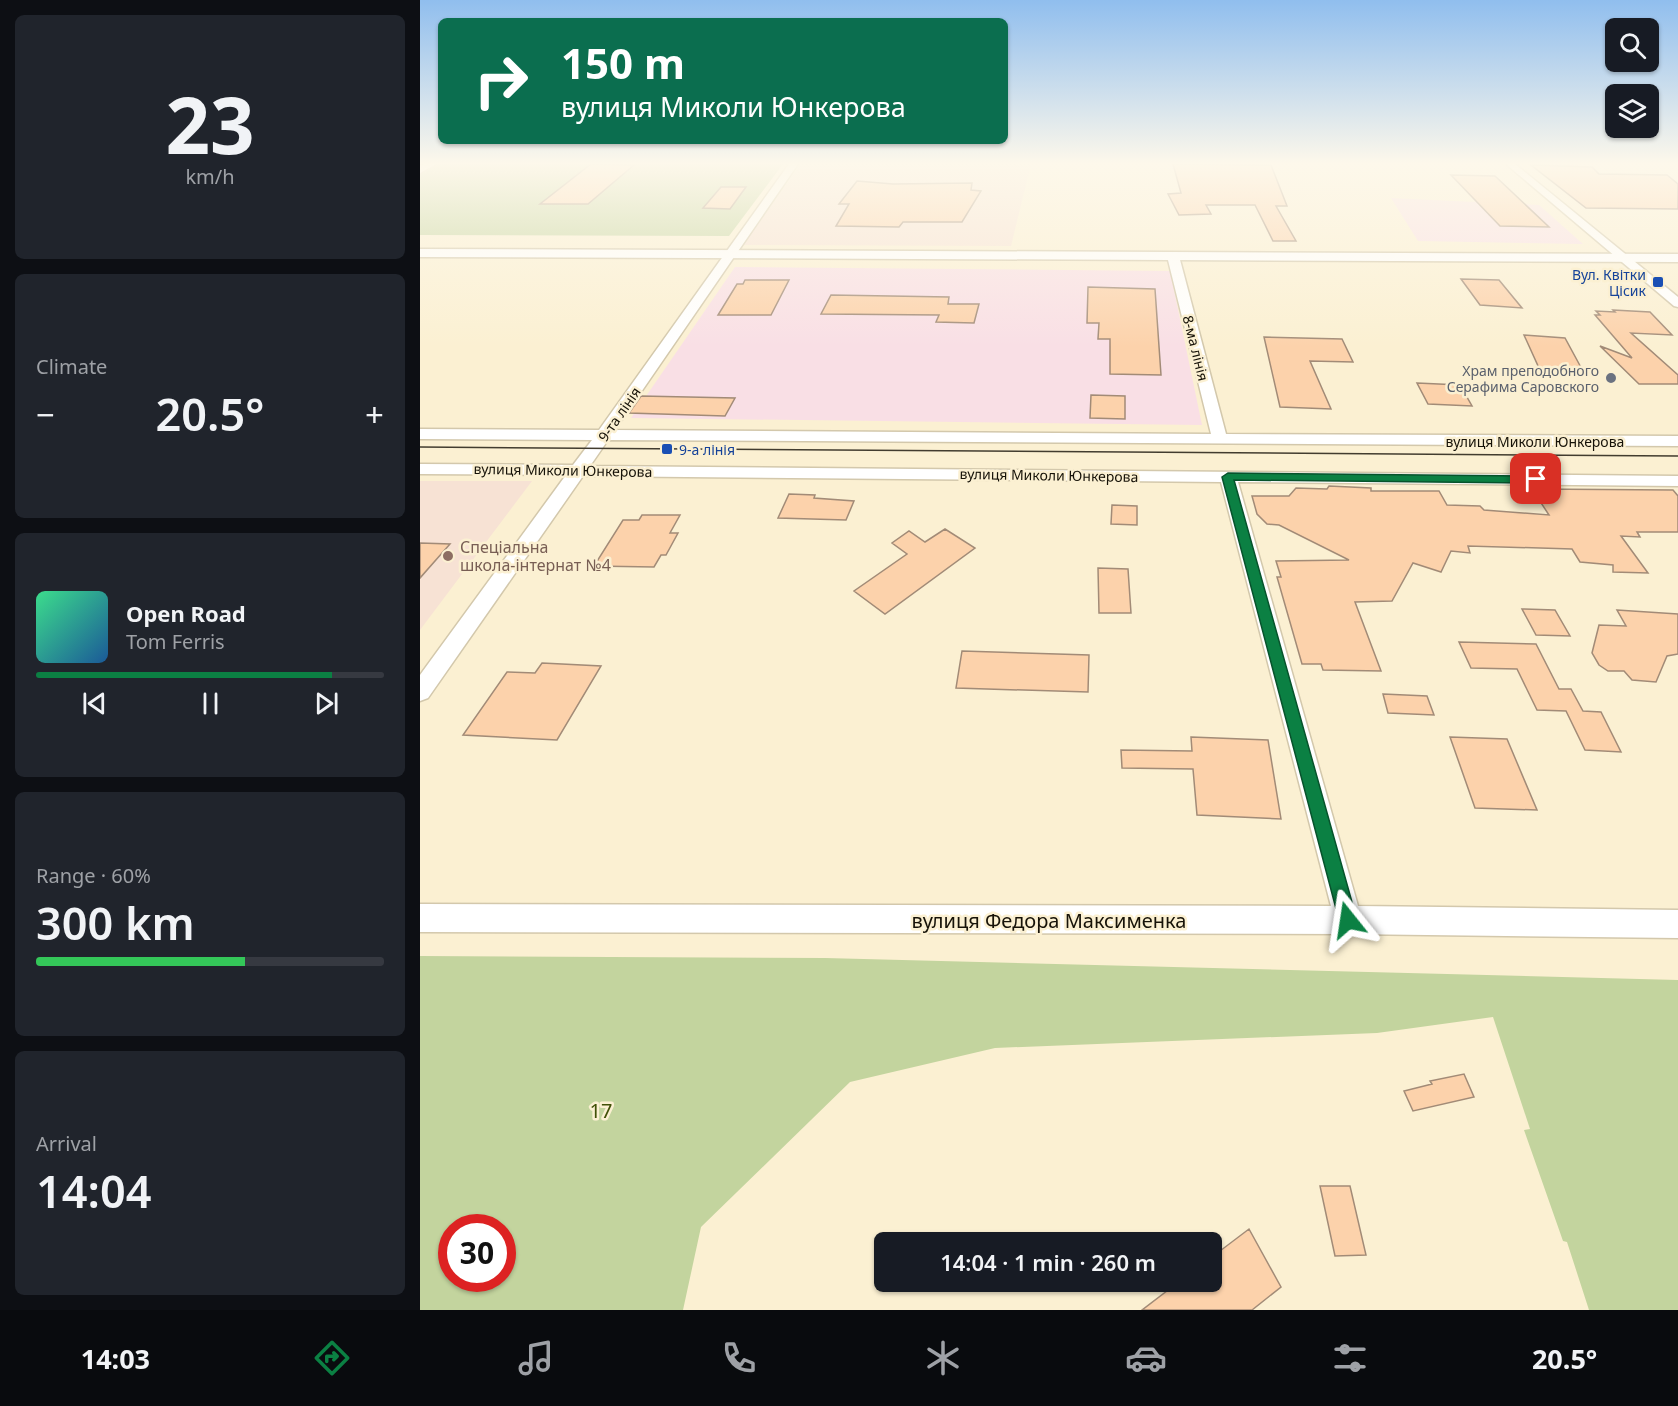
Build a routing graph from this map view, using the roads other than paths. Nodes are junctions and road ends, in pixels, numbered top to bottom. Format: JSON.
{"nodes":[{"id":1,"x":751,"y":225,"type":"edge"},
{"id":2,"x":1583,"y":225,"type":"edge"},
{"id":3,"x":420,"y":252,"type":"edge"},
{"id":4,"x":731,"y":255,"type":"junction"},
{"id":5,"x":1173,"y":256,"type":"junction"},
{"id":6,"x":1623,"y":258,"type":"junction"},
{"id":7,"x":1678,"y":258,"type":"edge"},
{"id":8,"x":1678,"y":303,"type":"edge"},
{"id":9,"x":420,"y":434,"type":"edge"},
{"id":10,"x":604,"y":435,"type":"junction"},
{"id":11,"x":1220,"y":439,"type":"junction"},
{"id":12,"x":1678,"y":441,"type":"edge"},
{"id":13,"x":420,"y":469,"type":"edge"},
{"id":14,"x":578,"y":470,"type":"junction"},
{"id":15,"x":1228,"y":477,"type":"junction"},
{"id":16,"x":1678,"y":480,"type":"edge"},
{"id":17,"x":420,"y":692,"type":"edge"},
{"id":18,"x":420,"y":918,"type":"edge"},
{"id":19,"x":1348,"y":920,"type":"junction"},
{"id":20,"x":1678,"y":924,"type":"edge"}],
"edges":[{"from":1,"to":4,"type":"street","name":"9-та лінія"},
{"from":2,"to":6,"type":"street"},
{"from":3,"to":4,"type":"street"},
{"from":4,"to":5,"type":"street"},
{"from":4,"to":10,"type":"street","name":"9-та лінія"},
{"from":5,"to":6,"type":"street"},
{"from":5,"to":11,"type":"street","name":"8-ма лінія"},
{"from":6,"to":7,"type":"street"},
{"from":6,"to":8,"type":"street"},
{"from":9,"to":10,"type":"street","name":"вулиця Миколи Юнкерова"},
{"from":10,"to":11,"type":"street","name":"вулиця Миколи Юнкерова"},
{"from":10,"to":14,"type":"street","name":"9-та лінія"},
{"from":11,"to":12,"type":"street","name":"вулиця Миколи Юнкерова"},
{"from":13,"to":14,"type":"street","name":"вулиця Миколи Юнкерова"},
{"from":14,"to":15,"type":"street","name":"вулиця Миколи Юнкерова"},
{"from":14,"to":17,"type":"street","name":"9-та лінія"},
{"from":15,"to":16,"type":"street","name":"вулиця Миколи Юнкерова"},
{"from":15,"to":19,"type":"street"},
{"from":18,"to":19,"type":"street","name":"вулиця Федора Максименка"},
{"from":19,"to":20,"type":"street","name":"вулиця Федора Максименка"}]}
